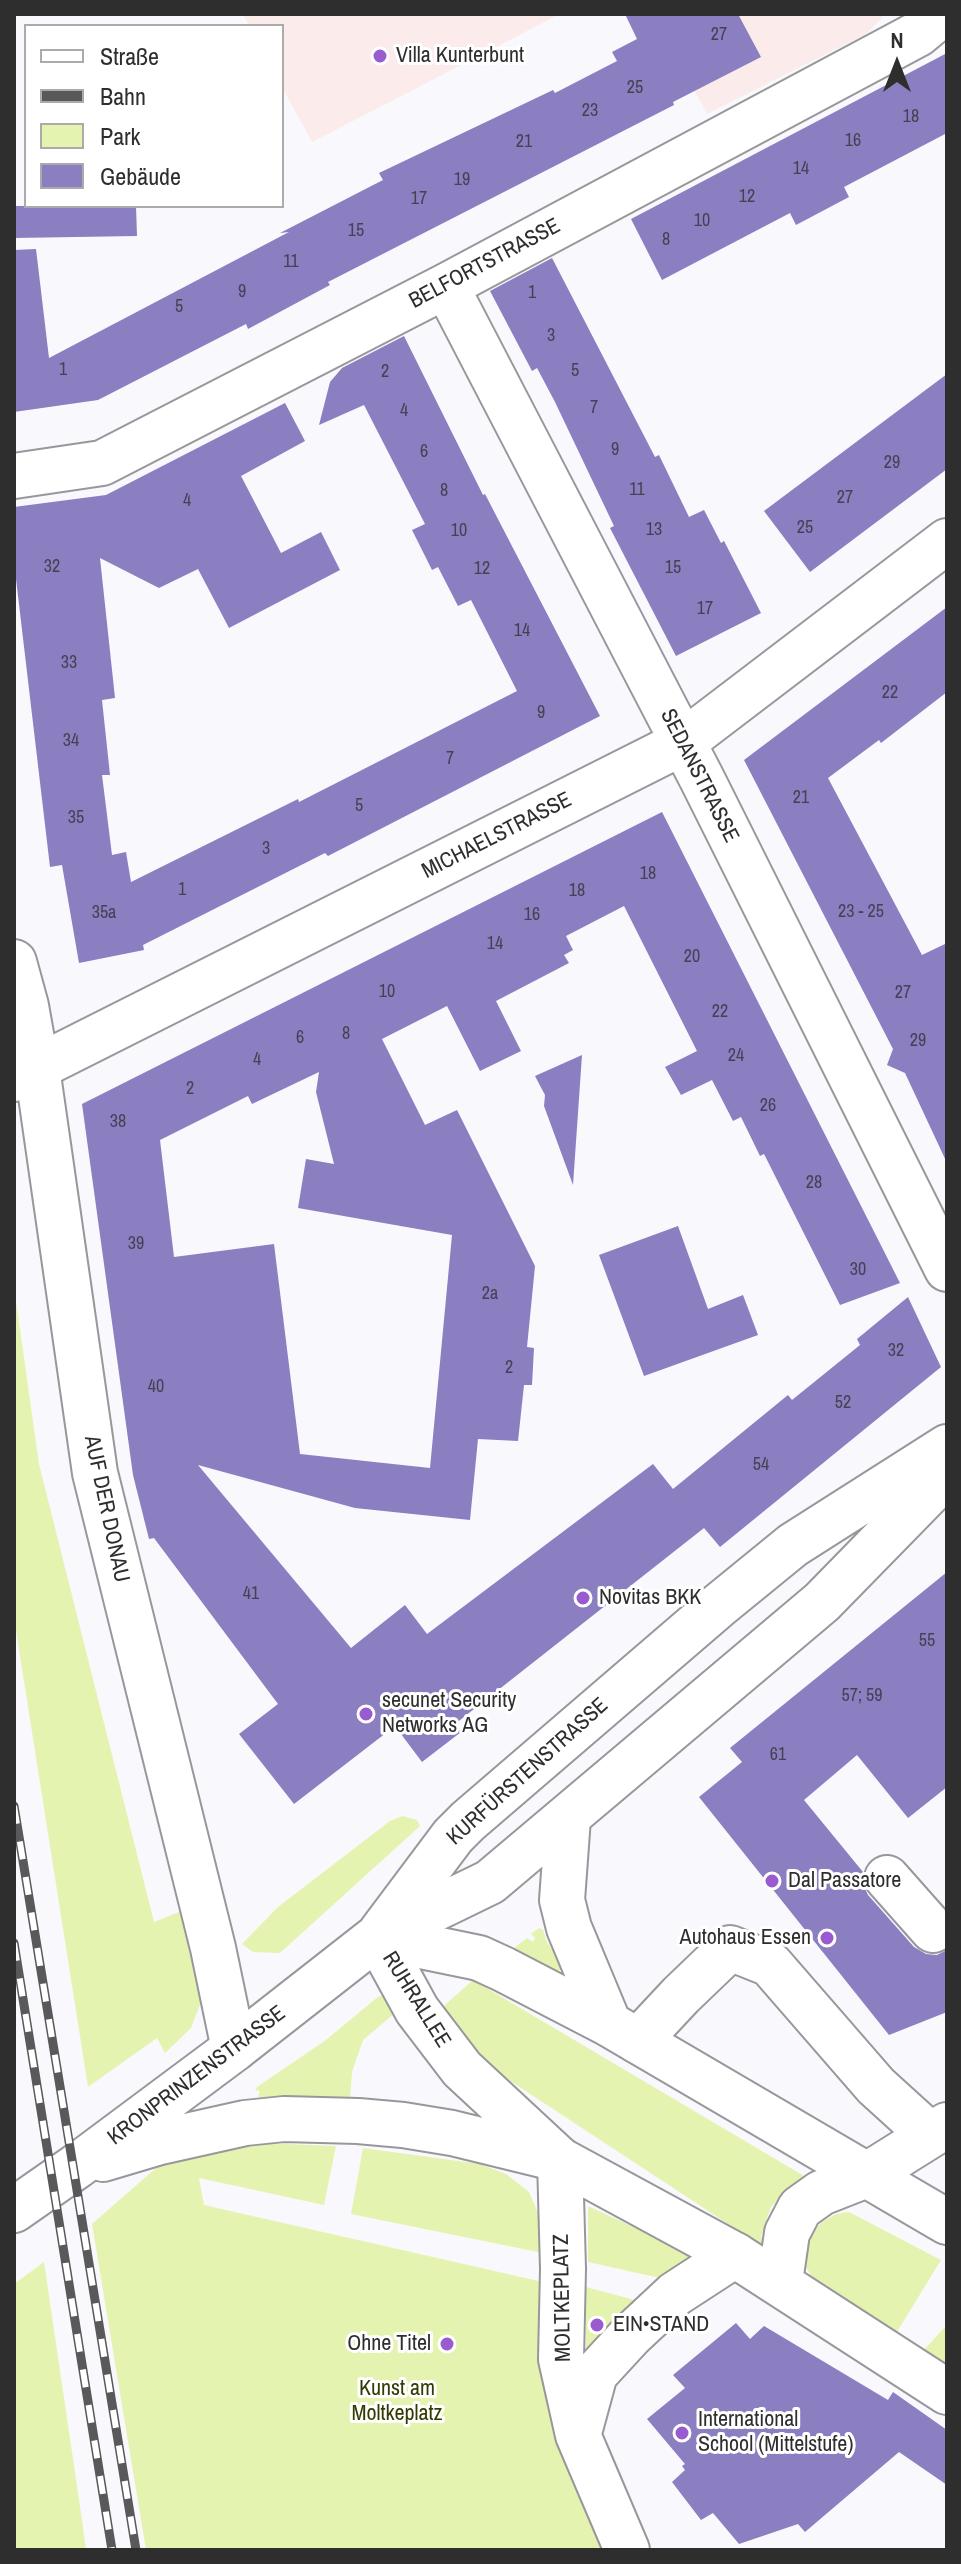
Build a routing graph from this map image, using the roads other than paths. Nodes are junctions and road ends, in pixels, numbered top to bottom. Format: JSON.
{"nodes":[{"id":1,"x":942,"y":14,"type":"edge"},
{"id":2,"x":446,"y":286,"type":"junction"},
{"id":3,"x":14,"y":476,"type":"edge"},
{"id":4,"x":947,"y":541,"type":"edge"},
{"id":5,"x":682,"y":743,"type":"junction"},
{"id":6,"x":14,"y":962,"type":"edge"},
{"id":7,"x":25,"y":1074,"type":"edge"},
{"id":8,"x":947,"y":1269,"type":"edge"},
{"id":9,"x":947,"y":1447,"type":"edge"},
{"id":10,"x":947,"y":1474,"type":"edge"},
{"id":11,"x":568,"y":1818,"type":"junction"},
{"id":12,"x":887,"y":1878,"type":"dead end"},
{"id":13,"x":933,"y":1930,"type":"dead end"},
{"id":14,"x":377,"y":1937,"type":"junction"},
{"id":15,"x":624,"y":2032,"type":"junction"},
{"id":16,"x":234,"y":2049,"type":"junction"},
{"id":17,"x":938,"y":2130,"type":"edge"},
{"id":18,"x":560,"y":2160,"type":"junction"},
{"id":19,"x":77,"y":2166,"type":"junction"},
{"id":20,"x":867,"y":2175,"type":"junction"},
{"id":21,"x":14,"y":2210,"type":"edge"},
{"id":22,"x":947,"y":2222,"type":"edge"},
{"id":23,"x":735,"y":2255,"type":"junction"},
{"id":24,"x":780,"y":2282,"type":"junction"},
{"id":25,"x":947,"y":2392,"type":"edge"},
{"id":26,"x":578,"y":2435,"type":"junction"},
{"id":27,"x":627,"y":2550,"type":"edge"}],
"edges":[{"from":1,"to":2,"type":"street","name":"BELFORTSTRASSE"},
{"from":2,"to":3,"type":"street","name":"BELFORTSTRASSE"},
{"from":2,"to":5,"type":"street","name":"SEDANSTRASSE"},
{"from":4,"to":5,"type":"street","name":"MICHAELSTRASSE"},
{"from":5,"to":7,"type":"street","name":"MICHAELSTRASSE"},
{"from":5,"to":8,"type":"street","name":"SEDANSTRASSE"},
{"from":6,"to":7,"type":"street","name":"AUF DER DONAU"},
{"from":7,"to":16,"type":"street","name":"AUF DER DONAU"},
{"from":9,"to":14,"type":"street","name":"KURFÜRSTENSTRASSE"},
{"from":10,"to":11,"type":"street"},
{"from":11,"to":14,"type":"street"},
{"from":11,"to":15,"type":"street"},
{"from":12,"to":13,"type":"street"},
{"from":14,"to":15,"type":"street","name":"RUHRALLEE"},
{"from":14,"to":16,"type":"street","name":"KRONPRINZENSTRASSE"},
{"from":14,"to":18,"type":"street","name":"RUHRALLEE"},
{"from":15,"to":17,"type":"street"},
{"from":15,"to":20,"type":"street","name":"RUHRALLEE"},
{"from":16,"to":19,"type":"street","name":"KRONPRINZENSTRASSE"},
{"from":17,"to":20,"type":"street"},
{"from":18,"to":19,"type":"street"},
{"from":18,"to":23,"type":"street","name":"RUHRALLEE"},
{"from":18,"to":26,"type":"street","name":"MOLTKEPLATZ"},
{"from":19,"to":21,"type":"street","name":"KRONPRINZENSTRASSE"},
{"from":20,"to":22,"type":"street","name":"RUHRALLEE"},
{"from":20,"to":24,"type":"street"},
{"from":23,"to":24,"type":"street","name":"RUHRALLEE"},
{"from":23,"to":26,"type":"street","name":"MOLTKEPLATZ"},
{"from":24,"to":25,"type":"street","name":"RUHRALLEE"},
{"from":26,"to":27,"type":"street","name":"MOLTKEPLATZ"}]}
